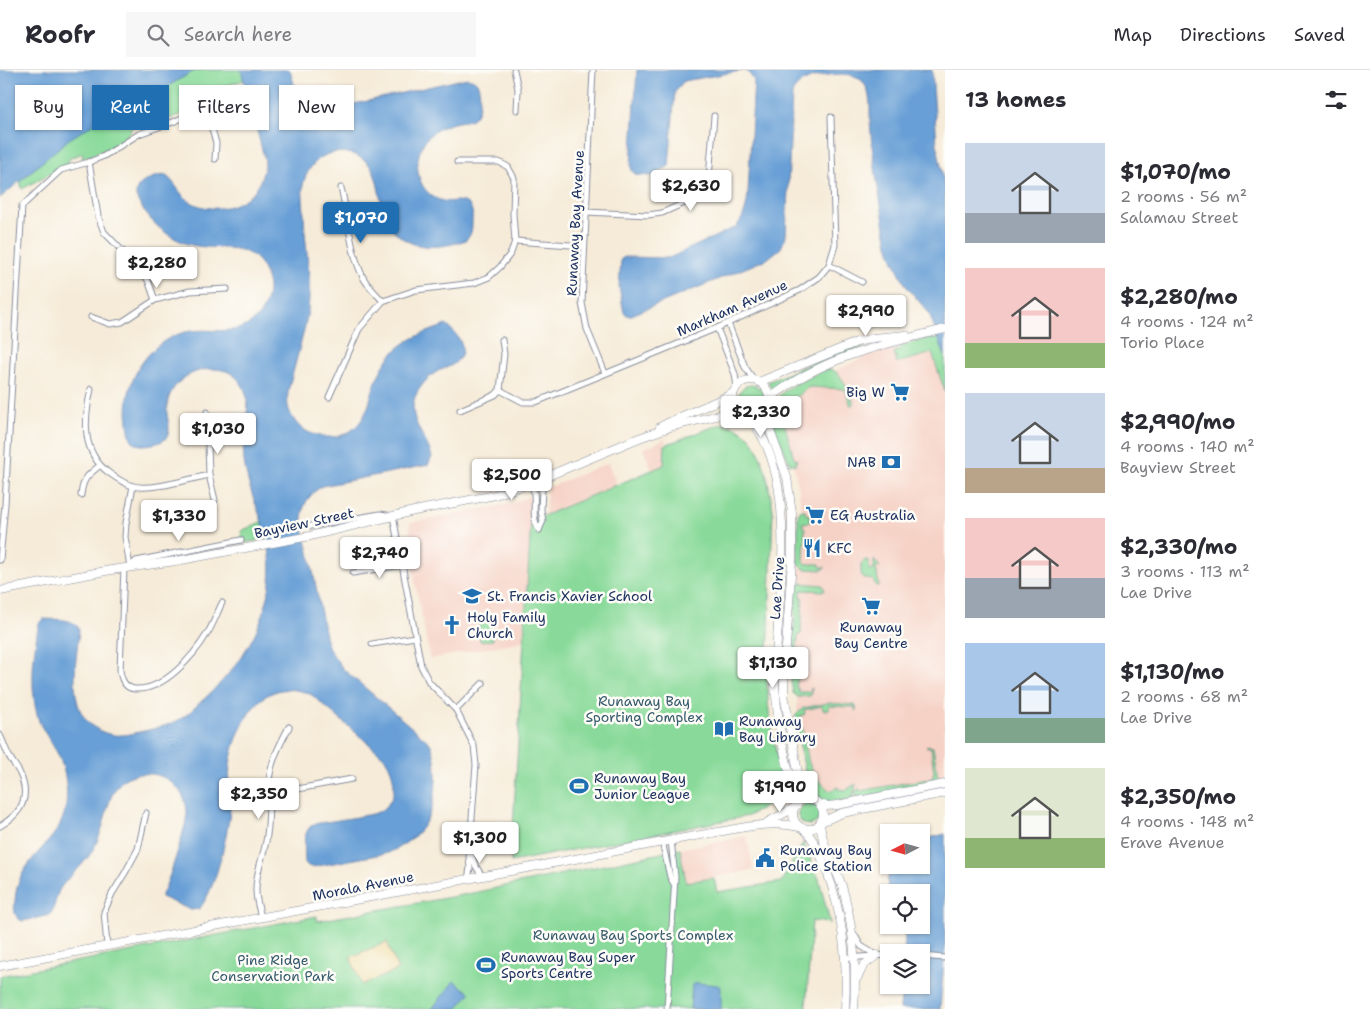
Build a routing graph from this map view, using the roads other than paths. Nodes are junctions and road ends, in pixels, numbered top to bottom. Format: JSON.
{"nodes":[{"id":1,"x":514,"y":70,"type":"edge"},
{"id":2,"x":593,"y":70,"type":"edge"},
{"id":3,"x":517,"y":110,"type":"dead end"},
{"id":4,"x":714,"y":116,"type":"dead end"},
{"id":5,"x":831,"y":117,"type":"dead end"},
{"id":6,"x":215,"y":159,"type":"dead end"},
{"id":7,"x":89,"y":162,"type":"junction"},
{"id":8,"x":457,"y":162,"type":"dead end"},
{"id":9,"x":341,"y":188,"type":"dead end"},
{"id":10,"x":586,"y":212,"type":"junction"},
{"id":11,"x":515,"y":241,"type":"junction"},
{"id":12,"x":584,"y":246,"type":"junction"},
{"id":13,"x":828,"y":265,"type":"junction"},
{"id":14,"x":862,"y":282,"type":"dead end"},
{"id":15,"x":227,"y":288,"type":"dead end"},
{"id":16,"x":155,"y":300,"type":"junction"},
{"id":17,"x":382,"y":301,"type":"junction"},
{"id":18,"x":91,"y":317,"type":"dead end"},
{"id":19,"x":728,"y":323,"type":"junction"},
{"id":20,"x":717,"y":328,"type":"junction"},
{"id":21,"x":945,"y":330,"type":"edge"},
{"id":22,"x":930,"y":333,"type":"junction"},
{"id":23,"x":502,"y":340,"type":"dead end"},
{"id":24,"x":605,"y":373,"type":"junction"},
{"id":25,"x":756,"y":381,"type":"junction"},
{"id":26,"x":90,"y":389,"type":"dead end"},
{"id":27,"x":500,"y":390,"type":"junction"},
{"id":28,"x":735,"y":390,"type":"junction"},
{"id":29,"x":330,"y":397,"type":"dead end"},
{"id":30,"x":768,"y":402,"type":"junction"},
{"id":31,"x":460,"y":410,"type":"dead end"},
{"id":32,"x":207,"y":412,"type":"dead end"},
{"id":33,"x":744,"y":415,"type":"junction"},
{"id":34,"x":639,"y":438,"type":"junction"},
{"id":35,"x":100,"y":466,"type":"junction"},
{"id":36,"x":774,"y":471,"type":"junction"},
{"id":37,"x":209,"y":475,"type":"junction"},
{"id":38,"x":787,"y":477,"type":"junction"},
{"id":39,"x":540,"y":479,"type":"junction"},
{"id":40,"x":531,"y":483,"type":"junction"},
{"id":41,"x":133,"y":486,"type":"junction"},
{"id":42,"x":81,"y":496,"type":"dead end"},
{"id":43,"x":215,"y":500,"type":"dead end"},
{"id":44,"x":2,"y":504,"type":"edge"},
{"id":45,"x":393,"y":516,"type":"junction"},
{"id":46,"x":310,"y":526,"type":"dead end"},
{"id":47,"x":241,"y":540,"type":"dead end"},
{"id":48,"x":0,"y":560,"type":"edge"},
{"id":49,"x":402,"y":565,"type":"junction"},
{"id":50,"x":127,"y":568,"type":"junction"},
{"id":51,"x":354,"y":573,"type":"dead end"},
{"id":52,"x":0,"y":591,"type":"edge"},
{"id":53,"x":222,"y":603,"type":"dead end"},
{"id":54,"x":415,"y":637,"type":"junction"},
{"id":55,"x":372,"y":644,"type":"dead end"},
{"id":56,"x":483,"y":683,"type":"dead end"},
{"id":57,"x":456,"y":710,"type":"junction"},
{"id":58,"x":289,"y":727,"type":"dead end"},
{"id":59,"x":0,"y":735,"type":"edge"},
{"id":60,"x":352,"y":779,"type":"dead end"},
{"id":61,"x":945,"y":784,"type":"edge"},
{"id":62,"x":945,"y":793,"type":"edge"},
{"id":63,"x":270,"y":794,"type":"junction"},
{"id":64,"x":815,"y":802,"type":"junction"},
{"id":65,"x":796,"y":806,"type":"junction"},
{"id":66,"x":146,"y":813,"type":"dead end"},
{"id":67,"x":821,"y":823,"type":"junction"},
{"id":68,"x":759,"y":825,"type":"junction"},
{"id":69,"x":0,"y":826,"type":"edge"},
{"id":70,"x":802,"y":828,"type":"junction"},
{"id":71,"x":670,"y":840,"type":"junction"},
{"id":72,"x":662,"y":841,"type":"junction"},
{"id":73,"x":470,"y":846,"type":"junction"},
{"id":74,"x":482,"y":876,"type":"junction"},
{"id":75,"x":468,"y":879,"type":"junction"},
{"id":76,"x":674,"y":885,"type":"junction"},
{"id":77,"x":261,"y":917,"type":"junction"},
{"id":78,"x":851,"y":926,"type":"junction"},
{"id":79,"x":107,"y":945,"type":"junction"},
{"id":80,"x":876,"y":955,"type":"junction"},
{"id":81,"x":880,"y":955,"type":"edge"},
{"id":82,"x":855,"y":957,"type":"junction"},
{"id":83,"x":930,"y":957,"type":"edge"},
{"id":84,"x":846,"y":958,"type":"junction"},
{"id":85,"x":945,"y":958,"type":"edge"},
{"id":86,"x":0,"y":966,"type":"edge"},
{"id":87,"x":856,"y":981,"type":"junction"},
{"id":88,"x":667,"y":1009,"type":"edge"},
{"id":89,"x":845,"y":1009,"type":"edge"},
{"id":90,"x":854,"y":1009,"type":"edge"}],
"edges":[{"from":1,"to":3,"type":"street"},
{"from":2,"to":10,"type":"street","name":"Runaway Bay Avenue"},
{"from":4,"to":10,"type":"street"},
{"from":5,"to":13,"type":"street","name":"Markham Avenue"},
{"from":6,"to":7,"type":"street"},
{"from":7,"to":16,"type":"street"},
{"from":7,"to":44,"type":"street"},
{"from":8,"to":11,"type":"street"},
{"from":9,"to":17,"type":"street"},
{"from":10,"to":12,"type":"street","name":"Runaway Bay Avenue"},
{"from":11,"to":12,"type":"street"},
{"from":11,"to":17,"type":"street"},
{"from":12,"to":24,"type":"street","name":"Runaway Bay Avenue"},
{"from":13,"to":14,"type":"street"},
{"from":13,"to":19,"type":"street","name":"Markham Avenue"},
{"from":15,"to":16,"type":"street"},
{"from":16,"to":18,"type":"street"},
{"from":17,"to":29,"type":"street"},
{"from":19,"to":20,"type":"street","name":"Markham Avenue"},
{"from":19,"to":25,"type":"street"},
{"from":20,"to":24,"type":"street","name":"Markham Avenue"},
{"from":20,"to":28,"type":"street"},
{"from":21,"to":22,"type":"main road"},
{"from":22,"to":25,"type":"main road"},
{"from":22,"to":30,"type":"main road"},
{"from":23,"to":27,"type":"street"},
{"from":24,"to":27,"type":"street","name":"Markham Avenue"},
{"from":25,"to":28,"type":"main road"},
{"from":25,"to":30,"type":"main road"},
{"from":26,"to":35,"type":"street"},
{"from":27,"to":31,"type":"street"},
{"from":28,"to":33,"type":"main road"},
{"from":28,"to":34,"type":"main road","name":"Bayview Street"},
{"from":30,"to":33,"type":"main road"},
{"from":30,"to":38,"type":"main road","name":"Lae Drive"},
{"from":32,"to":37,"type":"street"},
{"from":33,"to":34,"type":"main road","name":"Bayview Street"},
{"from":33,"to":36,"type":"main road","name":"Lae Drive"},
{"from":34,"to":39,"type":"main road","name":"Bayview Street"},
{"from":35,"to":41,"type":"street"},
{"from":35,"to":42,"type":"street"},
{"from":36,"to":38,"type":"main road"},
{"from":36,"to":65,"type":"main road","name":"Lae Drive"},
{"from":37,"to":41,"type":"street"},
{"from":37,"to":43,"type":"street"},
{"from":38,"to":64,"type":"main road","name":"Lae Drive"},
{"from":39,"to":40,"type":"main road","name":"Bayview Street"},
{"from":39,"to":40,"type":"street"},
{"from":40,"to":45,"type":"main road","name":"Bayview Street"},
{"from":41,"to":50,"type":"street"},
{"from":44,"to":48,"type":"street"},
{"from":45,"to":46,"type":"street","name":"Bayview Street"},
{"from":45,"to":49,"type":"street"},
{"from":45,"to":50,"type":"main road","name":"Bayview Street"},
{"from":47,"to":50,"type":"street","name":"Bayview Street"},
{"from":49,"to":51,"type":"street"},
{"from":49,"to":54,"type":"street"},
{"from":50,"to":52,"type":"main road","name":"Bayview Street"},
{"from":50,"to":53,"type":"street"},
{"from":54,"to":55,"type":"street"},
{"from":54,"to":57,"type":"street"},
{"from":56,"to":57,"type":"street"},
{"from":57,"to":73,"type":"street"},
{"from":58,"to":63,"type":"street"},
{"from":59,"to":69,"type":"street"},
{"from":60,"to":63,"type":"street"},
{"from":61,"to":64,"type":"main road"},
{"from":62,"to":67,"type":"main road"},
{"from":63,"to":77,"type":"street"},
{"from":64,"to":65,"type":"main road"},
{"from":64,"to":67,"type":"main road"},
{"from":65,"to":68,"type":"main road","name":"Morala Avenue"},
{"from":65,"to":70,"type":"main road"},
{"from":66,"to":79,"type":"street"},
{"from":67,"to":70,"type":"main road"},
{"from":67,"to":78,"type":"main road"},
{"from":68,"to":70,"type":"main road","name":"Morala Avenue"},
{"from":68,"to":71,"type":"main road","name":"Morala Avenue"},
{"from":70,"to":84,"type":"main road"},
{"from":71,"to":72,"type":"main road","name":"Morala Avenue"},
{"from":71,"to":76,"type":"street"},
{"from":72,"to":74,"type":"main road","name":"Morala Avenue"},
{"from":72,"to":76,"type":"street"},
{"from":73,"to":74,"type":"street"},
{"from":73,"to":75,"type":"street"},
{"from":74,"to":75,"type":"main road","name":"Morala Avenue"},
{"from":75,"to":77,"type":"main road","name":"Morala Avenue"},
{"from":76,"to":88,"type":"street"},
{"from":77,"to":79,"type":"main road","name":"Morala Avenue"},
{"from":78,"to":80,"type":"street"},
{"from":78,"to":82,"type":"main road"},
{"from":79,"to":86,"type":"main road","name":"Morala Avenue"},
{"from":80,"to":81,"type":"street"},
{"from":80,"to":82,"type":"street"},
{"from":80,"to":87,"type":"main road"},
{"from":82,"to":84,"type":"street"},
{"from":82,"to":87,"type":"main road"},
{"from":83,"to":85,"type":"street"},
{"from":84,"to":89,"type":"main road"},
{"from":87,"to":90,"type":"main road"}]}
